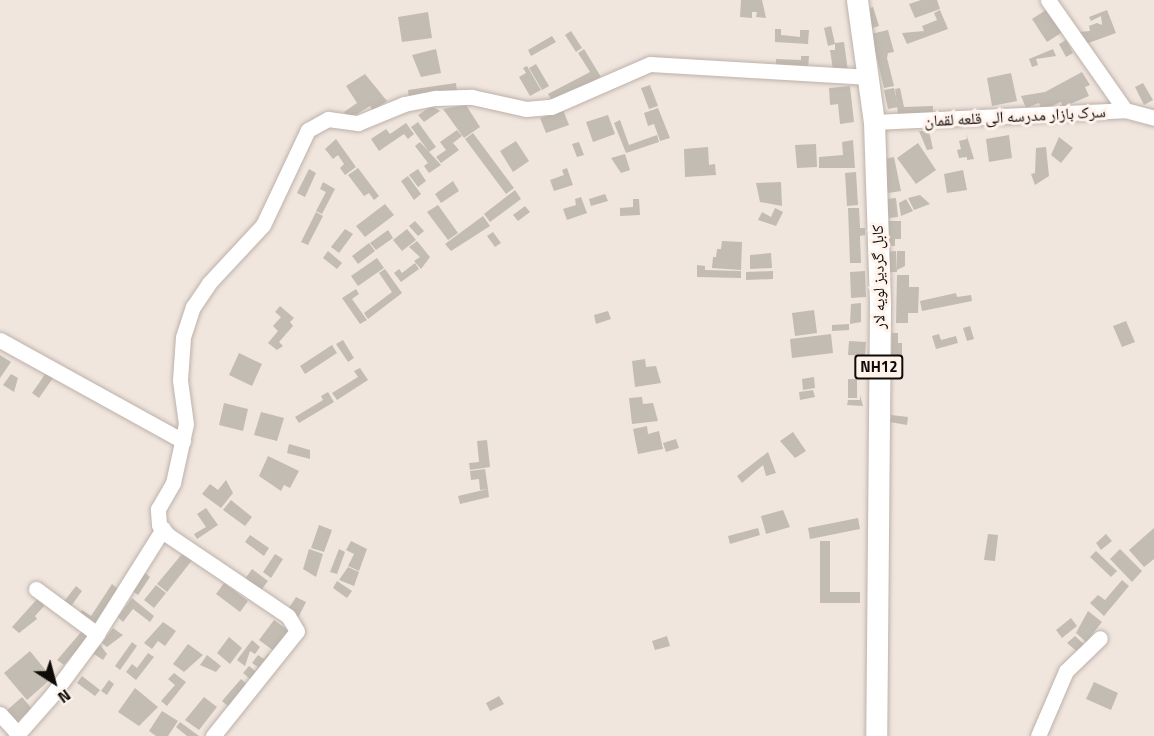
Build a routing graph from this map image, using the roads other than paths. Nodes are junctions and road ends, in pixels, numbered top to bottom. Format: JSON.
{"nodes":[{"id":1,"x":857,"y":0,"type":"edge"},
{"id":2,"x":1048,"y":0,"type":"edge"},
{"id":3,"x":866,"y":77,"type":"junction"},
{"id":4,"x":1125,"y":110,"type":"junction"},
{"id":5,"x":1154,"y":118,"type":"edge"},
{"id":6,"x":874,"y":122,"type":"junction"},
{"id":7,"x":0,"y":340,"type":"edge"},
{"id":8,"x":183,"y":441,"type":"junction"},
{"id":9,"x":163,"y":529,"type":"junction"},
{"id":10,"x":36,"y":589,"type":"dead end"},
{"id":11,"x":97,"y":634,"type":"junction"},
{"id":12,"x":1100,"y":638,"type":"dead end"},
{"id":13,"x":0,"y":714,"type":"edge"},
{"id":14,"x":17,"y":735,"type":"edge"},
{"id":15,"x":213,"y":736,"type":"edge"},
{"id":16,"x":876,"y":736,"type":"edge"},
{"id":17,"x":1038,"y":736,"type":"edge"}],
"edges":[{"from":1,"to":3,"type":"highway","name":"کابل گردیز لویه لار","number":"NH12"},
{"from":2,"to":4,"type":"street"},
{"from":3,"to":6,"type":"highway","name":"کابل گردیز لویه لار","number":"NH12"},
{"from":3,"to":8,"type":"street"},
{"from":4,"to":5,"type":"street","name":"سرک بازار مدرسه الی قلعه لقمان"},
{"from":4,"to":6,"type":"street","name":"سرک بازار مدرسه الی قلعه لقمان"},
{"from":6,"to":16,"type":"highway","name":"کابل گردیز لویه لار","number":"NH12"},
{"from":7,"to":8,"type":"street"},
{"from":8,"to":9,"type":"street"},
{"from":9,"to":11,"type":"street"},
{"from":9,"to":15,"type":"street"},
{"from":10,"to":11,"type":"street"},
{"from":11,"to":14,"type":"street"},
{"from":12,"to":17,"type":"street"},
{"from":13,"to":14,"type":"street"}]}
